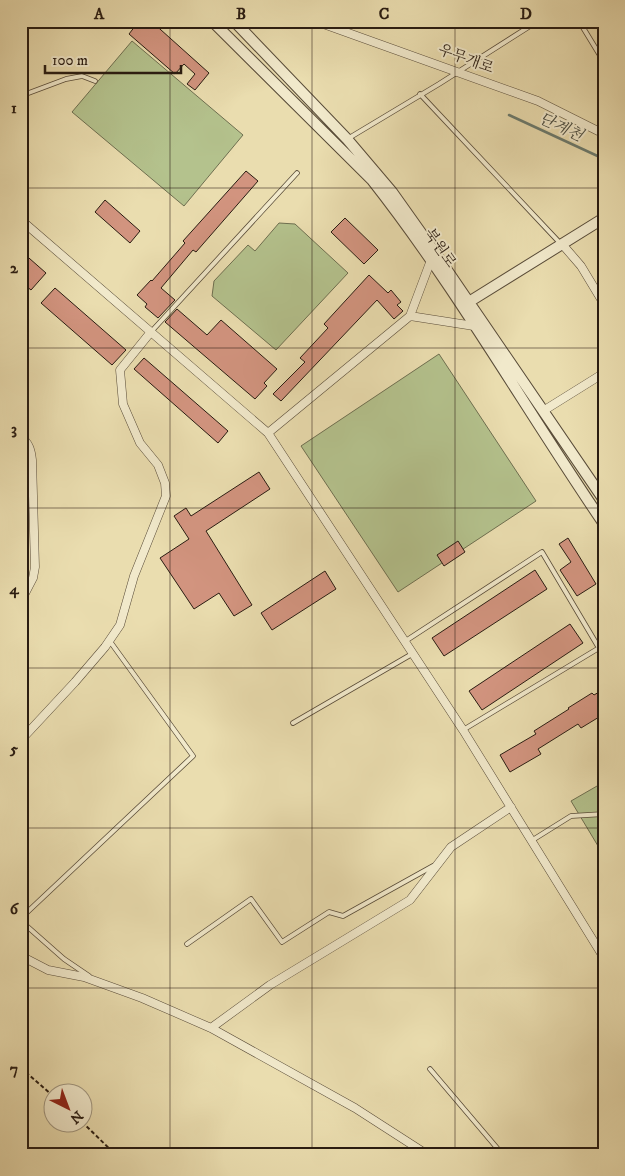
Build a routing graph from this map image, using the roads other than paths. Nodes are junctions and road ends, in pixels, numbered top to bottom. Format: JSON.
{"nodes":[{"id":1,"x":212,"y":21,"type":"edge"},
{"id":2,"x":234,"y":21,"type":"edge"},
{"id":3,"x":315,"y":21,"type":"edge"},
{"id":4,"x":538,"y":21,"type":"edge"},
{"id":5,"x":579,"y":21,"type":"edge"},
{"id":6,"x":604,"y":62,"type":"edge"},
{"id":7,"x":458,"y":72,"type":"junction"},
{"id":8,"x":95,"y":81,"type":"dead end"},
{"id":9,"x":420,"y":94,"type":"junction"},
{"id":10,"x":21,"y":100,"type":"edge"},
{"id":11,"x":604,"y":134,"type":"edge"},
{"id":12,"x":347,"y":139,"type":"junction"},
{"id":13,"x":297,"y":173,"type":"dead end"},
{"id":14,"x":604,"y":218,"type":"edge"},
{"id":15,"x":21,"y":220,"type":"edge"},
{"id":16,"x":562,"y":244,"type":"junction"},
{"id":17,"x":431,"y":260,"type":"junction"},
{"id":18,"x":465,"y":304,"type":"junction"},
{"id":19,"x":604,"y":304,"type":"edge"},
{"id":20,"x":410,"y":316,"type":"junction"},
{"id":21,"x":474,"y":326,"type":"junction"},
{"id":22,"x":150,"y":333,"type":"junction"},
{"id":23,"x":604,"y":374,"type":"edge"},
{"id":24,"x":543,"y":411,"type":"junction"},
{"id":25,"x":268,"y":433,"type":"junction"},
{"id":26,"x":21,"y":437,"type":"edge"},
{"id":27,"x":604,"y":500,"type":"edge"},
{"id":28,"x":604,"y":524,"type":"edge"},
{"id":29,"x":21,"y":601,"type":"edge"},
{"id":30,"x":110,"y":640,"type":"junction"},
{"id":31,"x":404,"y":642,"type":"junction"},
{"id":32,"x":412,"y":654,"type":"junction"},
{"id":33,"x":293,"y":723,"type":"dead end"},
{"id":34,"x":463,"y":730,"type":"junction"},
{"id":35,"x":21,"y":740,"type":"edge"},
{"id":36,"x":511,"y":807,"type":"junction"},
{"id":37,"x":604,"y":814,"type":"edge"},
{"id":38,"x":531,"y":840,"type":"junction"},
{"id":39,"x":439,"y":863,"type":"junction"},
{"id":40,"x":21,"y":920,"type":"edge"},
{"id":41,"x":187,"y":944,"type":"dead end"},
{"id":42,"x":21,"y":956,"type":"edge"},
{"id":43,"x":604,"y":958,"type":"edge"},
{"id":44,"x":101,"y":984,"type":"junction"},
{"id":45,"x":211,"y":1028,"type":"junction"},
{"id":46,"x":430,"y":1069,"type":"dead end"},
{"id":47,"x":428,"y":1155,"type":"edge"},
{"id":48,"x":503,"y":1155,"type":"edge"}],
"edges":[{"from":1,"to":17,"type":"street","name":"북원로"},
{"from":2,"to":12,"type":"street","name":"북원로"},
{"from":3,"to":7,"type":"street","name":"우무개로"},
{"from":4,"to":7,"type":"lane"},
{"from":5,"to":6,"type":"lane"},
{"from":7,"to":9,"type":"lane"},
{"from":7,"to":11,"type":"street","name":"우무개로"},
{"from":8,"to":10,"type":"lane"},
{"from":9,"to":12,"type":"lane"},
{"from":9,"to":16,"type":"lane"},
{"from":12,"to":18,"type":"street","name":"북원로"},
{"from":13,"to":22,"type":"lane"},
{"from":14,"to":16,"type":"street"},
{"from":15,"to":22,"type":"street"},
{"from":16,"to":18,"type":"street"},
{"from":16,"to":19,"type":"street"},
{"from":17,"to":18,"type":"street","name":"북원로"},
{"from":17,"to":20,"type":"street"},
{"from":18,"to":21,"type":"street","name":"북원로"},
{"from":18,"to":24,"type":"street","name":"북원로"},
{"from":20,"to":21,"type":"street"},
{"from":20,"to":25,"type":"street"},
{"from":21,"to":28,"type":"street","name":"북원로"},
{"from":22,"to":25,"type":"street"},
{"from":22,"to":30,"type":"street"},
{"from":23,"to":24,"type":"street"},
{"from":24,"to":27,"type":"street","name":"북원로"},
{"from":25,"to":31,"type":"street"},
{"from":26,"to":29,"type":"street"},
{"from":30,"to":35,"type":"street"},
{"from":30,"to":40,"type":"lane"},
{"from":31,"to":32,"type":"street"},
{"from":31,"to":34,"type":"lane"},
{"from":32,"to":33,"type":"lane"},
{"from":32,"to":34,"type":"street"},
{"from":34,"to":36,"type":"street"},
{"from":36,"to":38,"type":"street"},
{"from":36,"to":39,"type":"street"},
{"from":37,"to":38,"type":"lane"},
{"from":38,"to":43,"type":"street"},
{"from":39,"to":41,"type":"lane"},
{"from":39,"to":45,"type":"street"},
{"from":40,"to":44,"type":"lane"},
{"from":42,"to":44,"type":"street"},
{"from":44,"to":45,"type":"street"},
{"from":45,"to":47,"type":"street"},
{"from":46,"to":48,"type":"lane"}]}
